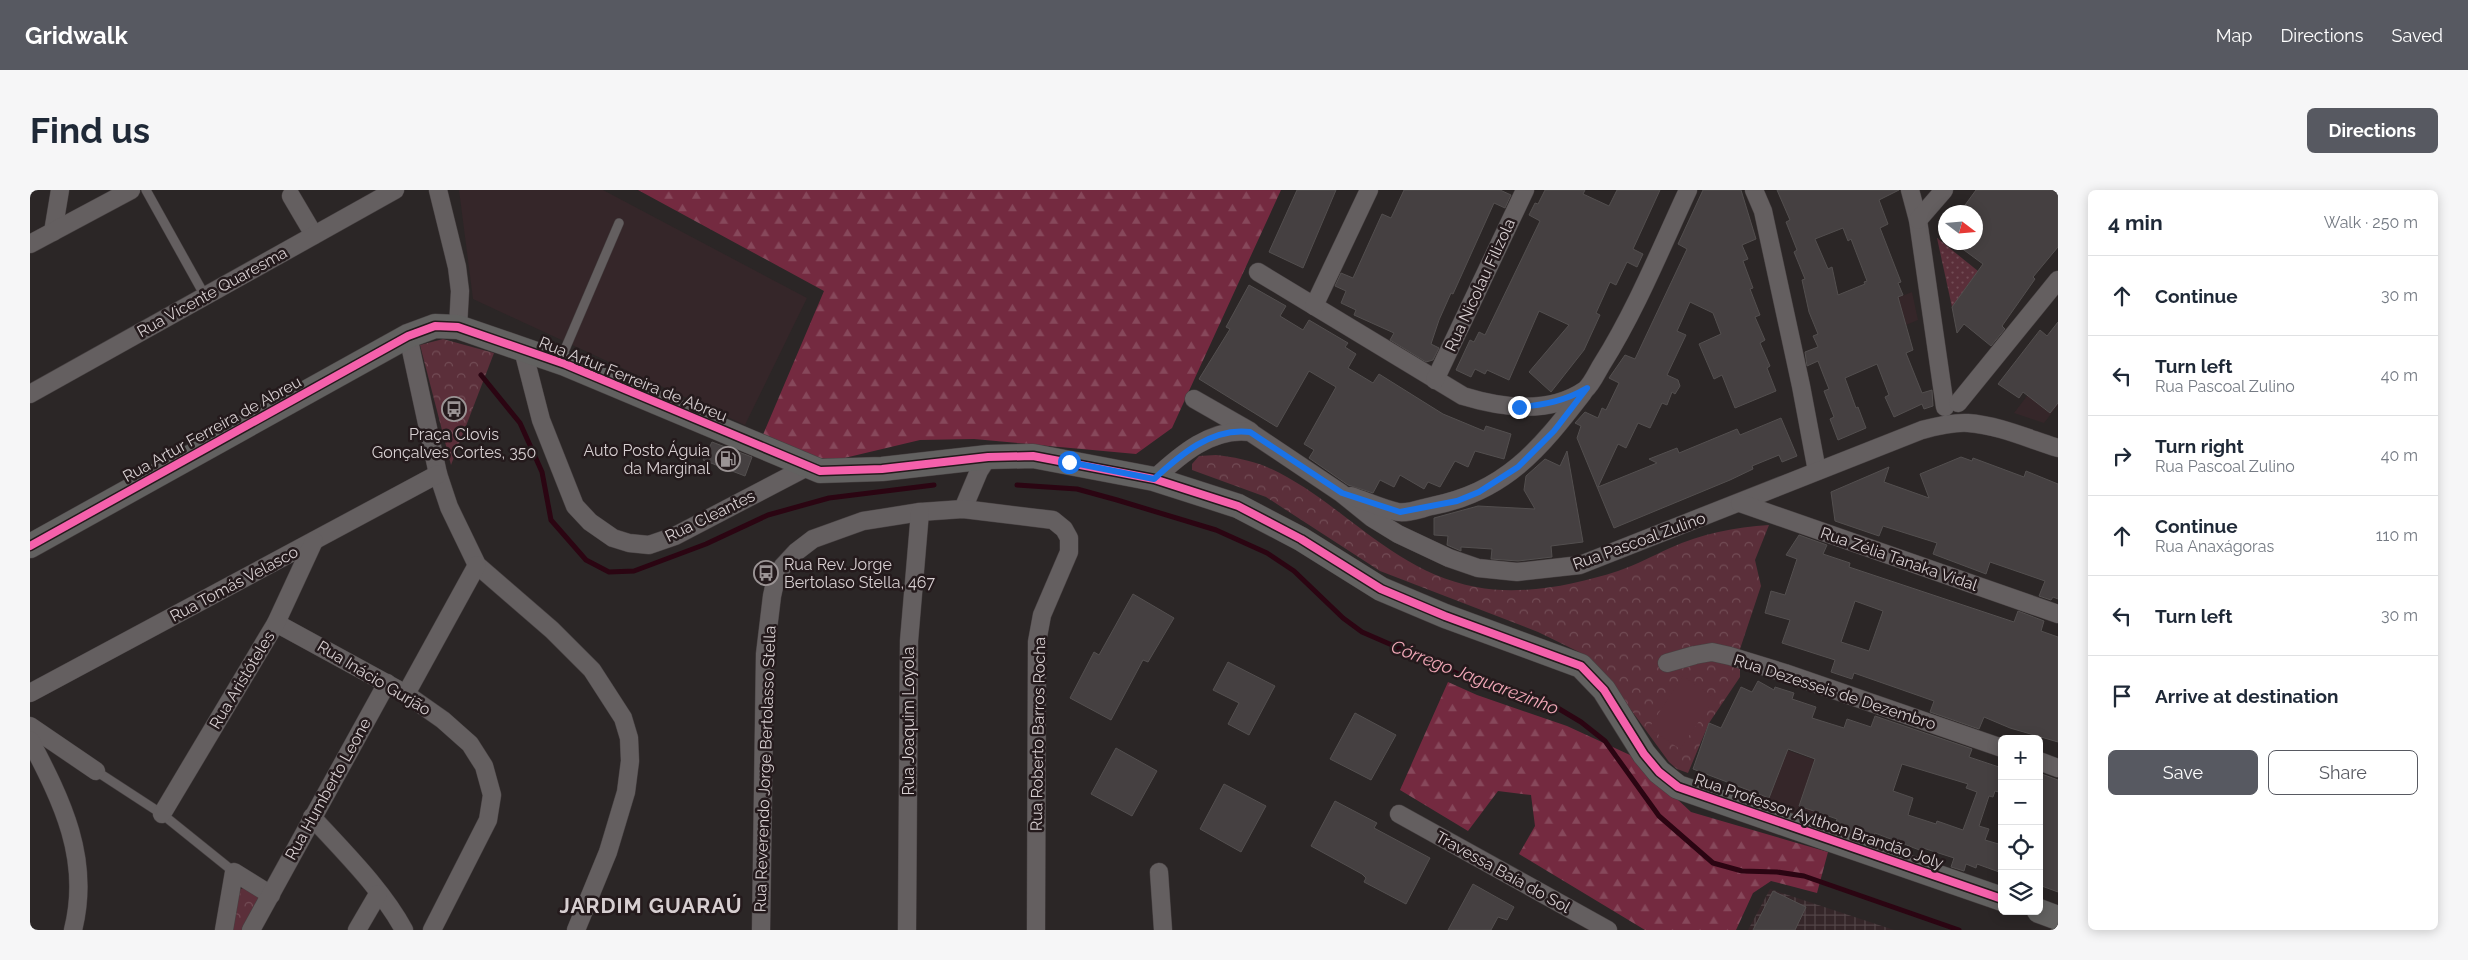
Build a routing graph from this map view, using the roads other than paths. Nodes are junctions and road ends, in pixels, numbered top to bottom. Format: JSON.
{"nodes":[{"id":1,"x":60,"y":190,"type":"edge"},
{"id":2,"x":131,"y":190,"type":"edge"},
{"id":3,"x":146,"y":190,"type":"edge"},
{"id":4,"x":394,"y":190,"type":"edge"},
{"id":5,"x":438,"y":190,"type":"edge"},
{"id":6,"x":1369,"y":190,"type":"edge"},
{"id":7,"x":1525,"y":190,"type":"edge"},
{"id":8,"x":1688,"y":190,"type":"edge"},
{"id":9,"x":1754,"y":190,"type":"edge"},
{"id":10,"x":1910,"y":190,"type":"edge"},
{"id":11,"x":1944,"y":190,"type":"edge"},
{"id":12,"x":291,"y":196,"type":"dead end"},
{"id":13,"x":1918,"y":220,"type":"junction"},
{"id":14,"x":619,"y":224,"type":"dead end"},
{"id":15,"x":52,"y":232,"type":"junction"},
{"id":16,"x":314,"y":235,"type":"junction"},
{"id":17,"x":30,"y":244,"type":"edge"},
{"id":18,"x":1258,"y":272,"type":"dead end"},
{"id":19,"x":2058,"y":280,"type":"edge"},
{"id":20,"x":205,"y":296,"type":"junction"},
{"id":21,"x":1314,"y":306,"type":"junction"},
{"id":22,"x":458,"y":327,"type":"junction"},
{"id":23,"x":408,"y":336,"type":"junction"},
{"id":24,"x":523,"y":350,"type":"junction"},
{"id":25,"x":560,"y":362,"type":"junction"},
{"id":26,"x":1435,"y":380,"type":"junction"},
{"id":27,"x":1587,"y":388,"type":"junction"},
{"id":28,"x":30,"y":394,"type":"edge"},
{"id":29,"x":1194,"y":399,"type":"dead end"},
{"id":30,"x":1955,"y":411,"type":"junction"},
{"id":31,"x":1250,"y":432,"type":"junction"},
{"id":32,"x":2058,"y":448,"type":"edge"},
{"id":33,"x":983,"y":464,"type":"junction"},
{"id":34,"x":807,"y":467,"type":"junction"},
{"id":35,"x":1817,"y":471,"type":"junction"},
{"id":36,"x":438,"y":474,"type":"junction"},
{"id":37,"x":1154,"y":479,"type":"junction"},
{"id":38,"x":1342,"y":493,"type":"junction"},
{"id":39,"x":965,"y":502,"type":"junction"},
{"id":40,"x":1740,"y":503,"type":"junction"},
{"id":41,"x":920,"y":512,"type":"junction"},
{"id":42,"x":1053,"y":520,"type":"joint"},
{"id":43,"x":314,"y":541,"type":"junction"},
{"id":44,"x":30,"y":546,"type":"edge"},
{"id":45,"x":477,"y":565,"type":"junction"},
{"id":46,"x":2058,"y":614,"type":"edge"},
{"id":47,"x":276,"y":623,"type":"junction"},
{"id":48,"x":1667,"y":663,"type":"dead end"},
{"id":49,"x":387,"y":683,"type":"junction"},
{"id":50,"x":30,"y":693,"type":"edge"},
{"id":51,"x":406,"y":694,"type":"junction"},
{"id":52,"x":30,"y":726,"type":"edge"},
{"id":53,"x":30,"y":740,"type":"edge"},
{"id":54,"x":1998,"y":747,"type":"edge"},
{"id":55,"x":2043,"y":762,"type":"edge"},
{"id":56,"x":2058,"y":768,"type":"edge"},
{"id":57,"x":96,"y":771,"type":"joint"},
{"id":58,"x":162,"y":814,"type":"junction"},
{"id":59,"x":1399,"y":814,"type":"dead end"},
{"id":60,"x":312,"y":817,"type":"junction"},
{"id":61,"x":234,"y":872,"type":"junction"},
{"id":62,"x":1159,"y":872,"type":"dead end"},
{"id":63,"x":378,"y":894,"type":"junction"},
{"id":64,"x":270,"y":895,"type":"junction"},
{"id":65,"x":1998,"y":898,"type":"edge"},
{"id":66,"x":2043,"y":912,"type":"edge"},
{"id":67,"x":2058,"y":918,"type":"edge"},
{"id":68,"x":73,"y":930,"type":"edge"},
{"id":69,"x":224,"y":930,"type":"edge"},
{"id":70,"x":251,"y":930,"type":"edge"},
{"id":71,"x":357,"y":930,"type":"edge"},
{"id":72,"x":404,"y":930,"type":"edge"},
{"id":73,"x":432,"y":930,"type":"edge"},
{"id":74,"x":576,"y":930,"type":"edge"},
{"id":75,"x":761,"y":930,"type":"edge"},
{"id":76,"x":907,"y":930,"type":"edge"},
{"id":77,"x":1036,"y":930,"type":"edge"},
{"id":78,"x":1163,"y":930,"type":"edge"},
{"id":79,"x":1608,"y":930,"type":"edge"}],
"edges":[{"from":1,"to":15,"type":"street"},
{"from":2,"to":15,"type":"street"},
{"from":3,"to":20,"type":"lane"},
{"from":4,"to":16,"type":"street","name":"Rua Vicente Quaresma"},
{"from":5,"to":22,"type":"street"},
{"from":6,"to":21,"type":"street"},
{"from":7,"to":26,"type":"street","name":"Rua Nicolau Filizola"},
{"from":8,"to":27,"type":"street"},
{"from":9,"to":35,"type":"street"},
{"from":10,"to":13,"type":"street"},
{"from":11,"to":13,"type":"street"},
{"from":12,"to":16,"type":"street"},
{"from":13,"to":30,"type":"street"},
{"from":14,"to":25,"type":"lane"},
{"from":15,"to":17,"type":"street"},
{"from":16,"to":20,"type":"street","name":"Rua Vicente Quaresma"},
{"from":18,"to":21,"type":"street"},
{"from":19,"to":30,"type":"street"},
{"from":20,"to":28,"type":"street","name":"Rua Vicente Quaresma"},
{"from":21,"to":26,"type":"street"},
{"from":22,"to":23,"type":"street","name":"Rua Artur Ferreira de Abreu"},
{"from":22,"to":24,"type":"street","name":"Rua Artur Ferreira de Abreu"},
{"from":23,"to":36,"type":"street"},
{"from":23,"to":44,"type":"street","name":"Rua Artur Ferreira de Abreu"},
{"from":24,"to":25,"type":"street","name":"Rua Artur Ferreira de Abreu"},
{"from":24,"to":34,"type":"street","name":"Rua Cleantes"},
{"from":25,"to":34,"type":"street","name":"Rua Artur Ferreira de Abreu"},
{"from":26,"to":27,"type":"street"},
{"from":27,"to":38,"type":"street"},
{"from":29,"to":31,"type":"street","name":"Rua Pascoal Zulino"},
{"from":30,"to":32,"type":"street"},
{"from":30,"to":35,"type":"street","name":"Rua Pascoal Zulino"},
{"from":31,"to":37,"type":"street"},
{"from":31,"to":38,"type":"street","name":"Rua Pascoal Zulino"},
{"from":33,"to":34,"type":"street","name":"Rua Artur Ferreira de Abreu"},
{"from":33,"to":37,"type":"street","name":"Rua Artur Ferreira de Abreu"},
{"from":33,"to":39,"type":"street"},
{"from":35,"to":40,"type":"street","name":"Rua Pascoal Zulino"},
{"from":36,"to":43,"type":"street","name":"Rua Tomás Velasco"},
{"from":36,"to":45,"type":"street"},
{"from":37,"to":65,"type":"street","name":"Rua Professor Aylthon Brandão Joly"},
{"from":38,"to":40,"type":"street","name":"Rua Pascoal Zulino"},
{"from":39,"to":41,"type":"street","name":"Rua Reverendo Jorge Bertolasso Stella"},
{"from":39,"to":42,"type":"street","name":"Rua Reverendo Jorge Bertolasso Stella"},
{"from":40,"to":46,"type":"street","name":"Rua Zélia Tanaka Vidal"},
{"from":41,"to":75,"type":"street","name":"Rua Reverendo Jorge Bertolasso Stella"},
{"from":41,"to":76,"type":"street","name":"Rua Joaquim Loyola"},
{"from":42,"to":77,"type":"street","name":"Rua Roberto Barros Rocha"},
{"from":43,"to":47,"type":"street","name":"Rua Aristóteles"},
{"from":43,"to":50,"type":"street","name":"Rua Tomás Velasco"},
{"from":45,"to":51,"type":"street"},
{"from":45,"to":74,"type":"street"},
{"from":47,"to":49,"type":"street","name":"Rua Inácio Gurjão"},
{"from":47,"to":58,"type":"street","name":"Rua Aristóteles"},
{"from":48,"to":54,"type":"street","name":"Rua Dezesseis de Dezembro"},
{"from":49,"to":51,"type":"street","name":"Rua Inácio Gurjão"},
{"from":49,"to":60,"type":"street","name":"Rua Humberto Leone"},
{"from":51,"to":73,"type":"street","name":"Rua Inácio Gurjão"},
{"from":52,"to":57,"type":"street"},
{"from":53,"to":68,"type":"street"},
{"from":55,"to":56,"type":"street"},
{"from":57,"to":58,"type":"lane"},
{"from":58,"to":61,"type":"lane"},
{"from":59,"to":79,"type":"street","name":"Travessa Baía do Sol"},
{"from":60,"to":63,"type":"street"},
{"from":60,"to":64,"type":"street","name":"Rua Humberto Leone"},
{"from":61,"to":64,"type":"street"},
{"from":61,"to":69,"type":"street"},
{"from":62,"to":78,"type":"street"},
{"from":63,"to":71,"type":"street"},
{"from":63,"to":72,"type":"street"},
{"from":64,"to":70,"type":"street","name":"Rua Humberto Leone"},
{"from":66,"to":67,"type":"street"}]}
